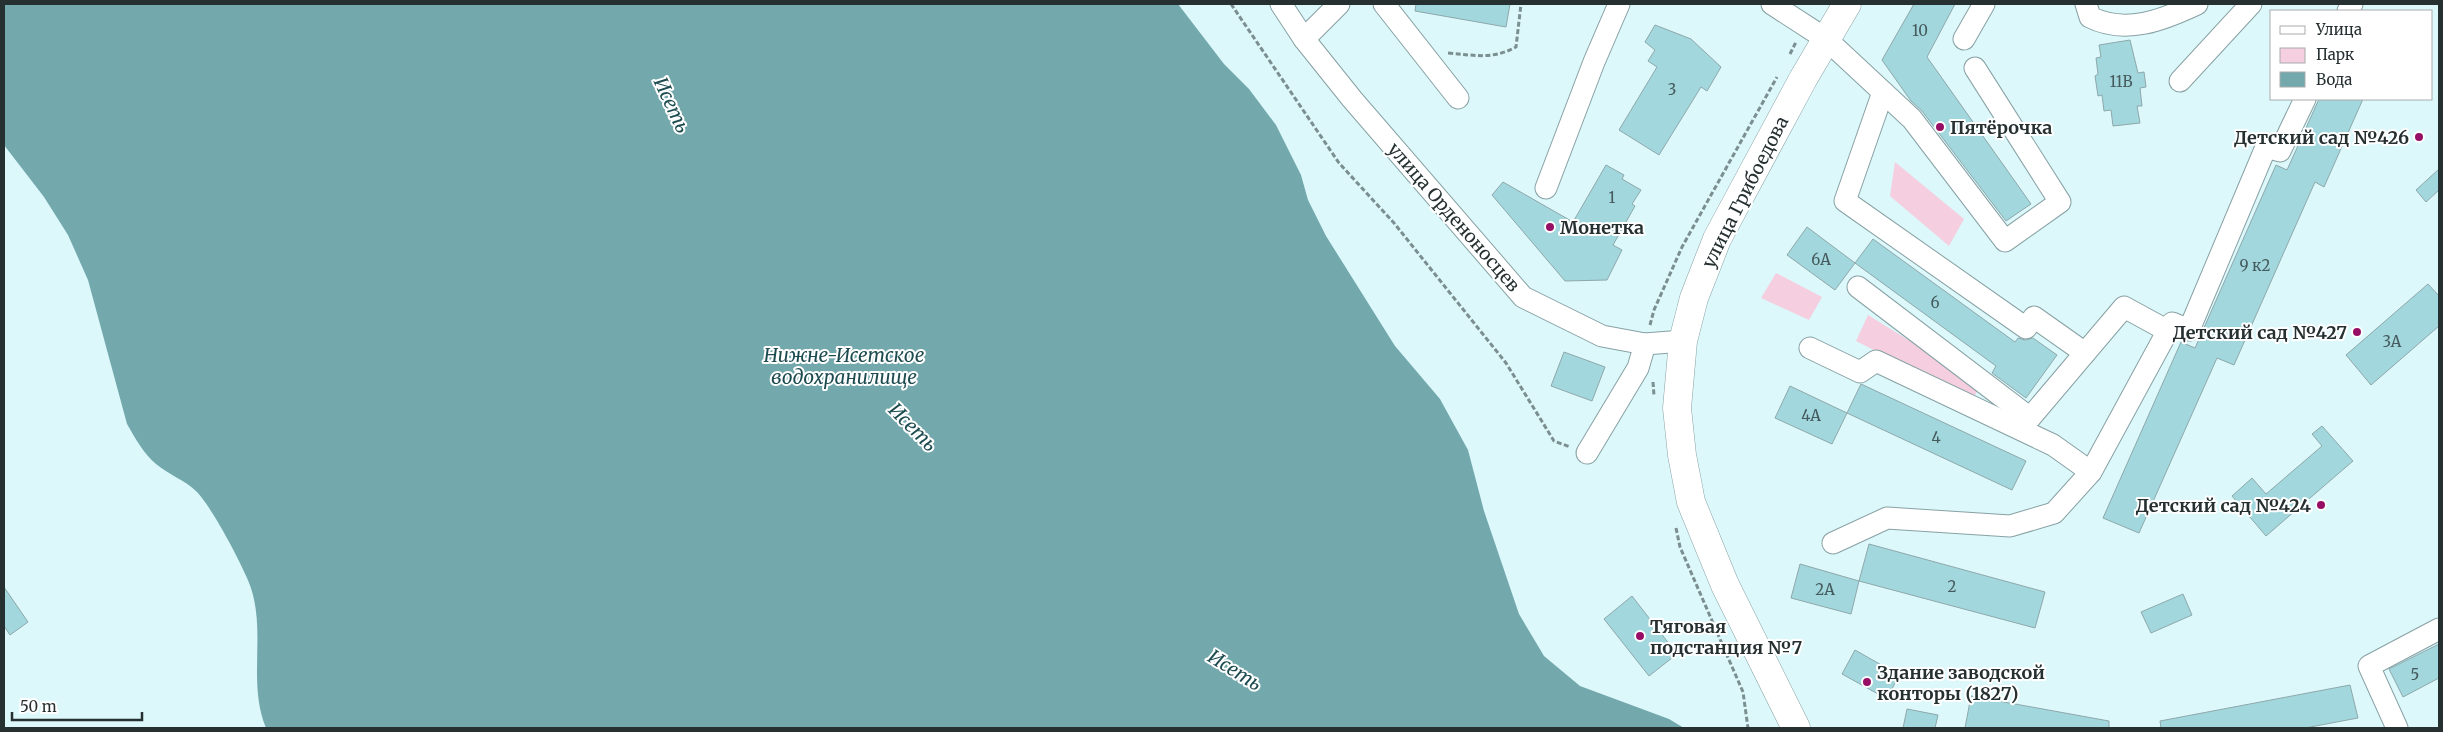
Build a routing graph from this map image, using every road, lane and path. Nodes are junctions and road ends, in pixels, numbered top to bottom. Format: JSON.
{"nodes":[{"id":1,"x":1230,"y":4,"type":"edge"},
{"id":2,"x":1281,"y":4,"type":"edge"},
{"id":3,"x":1339,"y":4,"type":"edge"},
{"id":4,"x":1384,"y":4,"type":"edge"},
{"id":5,"x":1521,"y":4,"type":"edge"},
{"id":6,"x":1619,"y":4,"type":"edge"},
{"id":7,"x":1772,"y":4,"type":"edge"},
{"id":8,"x":1847,"y":4,"type":"edge"},
{"id":9,"x":1984,"y":4,"type":"edge"},
{"id":10,"x":2086,"y":4,"type":"edge"},
{"id":11,"x":2197,"y":4,"type":"edge"},
{"id":12,"x":2251,"y":4,"type":"edge"},
{"id":13,"x":1304,"y":39,"type":"junction"},
{"id":14,"x":1826,"y":39,"type":"junction"},
{"id":15,"x":1964,"y":39,"type":"dead end"},
{"id":16,"x":1448,"y":53,"type":"dead end"},
{"id":17,"x":1975,"y":68,"type":"dead end"},
{"id":18,"x":2180,"y":81,"type":"dead end"},
{"id":19,"x":1883,"y":92,"type":"junction"},
{"id":20,"x":1458,"y":98,"type":"dead end"},
{"id":21,"x":2306,"y":100,"type":"edge"},
{"id":22,"x":1546,"y":188,"type":"dead end"},
{"id":23,"x":1858,"y":287,"type":"dead end"},
{"id":24,"x":2168,"y":331,"type":"junction"},
{"id":25,"x":1683,"y":341,"type":"junction"},
{"id":26,"x":1645,"y":344,"type":"junction"},
{"id":27,"x":1810,"y":348,"type":"dead end"},
{"id":28,"x":2085,"y":353,"type":"junction"},
{"id":29,"x":2030,"y":418,"type":"junction"},
{"id":30,"x":2052,"y":445,"type":"junction"},
{"id":31,"x":1587,"y":453,"type":"joint"},
{"id":32,"x":2091,"y":472,"type":"junction"},
{"id":33,"x":1833,"y":542,"type":"dead end"},
{"id":34,"x":2439,"y":629,"type":"edge"},
{"id":35,"x":1796,"y":728,"type":"edge"},
{"id":36,"x":2397,"y":728,"type":"edge"}],
"edges":[{"from":1,"to":31,"type":"path"},
{"from":2,"to":13,"type":"street","name":"улица Орденоносцев"},
{"from":3,"to":13,"type":"street"},
{"from":4,"to":20,"type":"street"},
{"from":5,"to":16,"type":"path"},
{"from":6,"to":22,"type":"street"},
{"from":7,"to":14,"type":"street"},
{"from":8,"to":14,"type":"main road","name":"улица Грибоедова"},
{"from":9,"to":15,"type":"street"},
{"from":10,"to":11,"type":"street"},
{"from":12,"to":18,"type":"street"},
{"from":13,"to":26,"type":"street","name":"улица Орденоносцев"},
{"from":14,"to":19,"type":"street"},
{"from":14,"to":25,"type":"main road","name":"улица Грибоедова"},
{"from":17,"to":19,"type":"street"},
{"from":19,"to":28,"type":"street"},
{"from":21,"to":24,"type":"street"},
{"from":23,"to":29,"type":"street"},
{"from":24,"to":28,"type":"street"},
{"from":24,"to":32,"type":"street"},
{"from":25,"to":26,"type":"street","name":"улица Орденоносцев"},
{"from":25,"to":35,"type":"main road","name":"улица Грибоедова"},
{"from":26,"to":31,"type":"street"},
{"from":27,"to":30,"type":"street"},
{"from":28,"to":29,"type":"street"},
{"from":29,"to":30,"type":"street"},
{"from":30,"to":32,"type":"street"},
{"from":32,"to":33,"type":"street"},
{"from":34,"to":36,"type":"street"}]}
